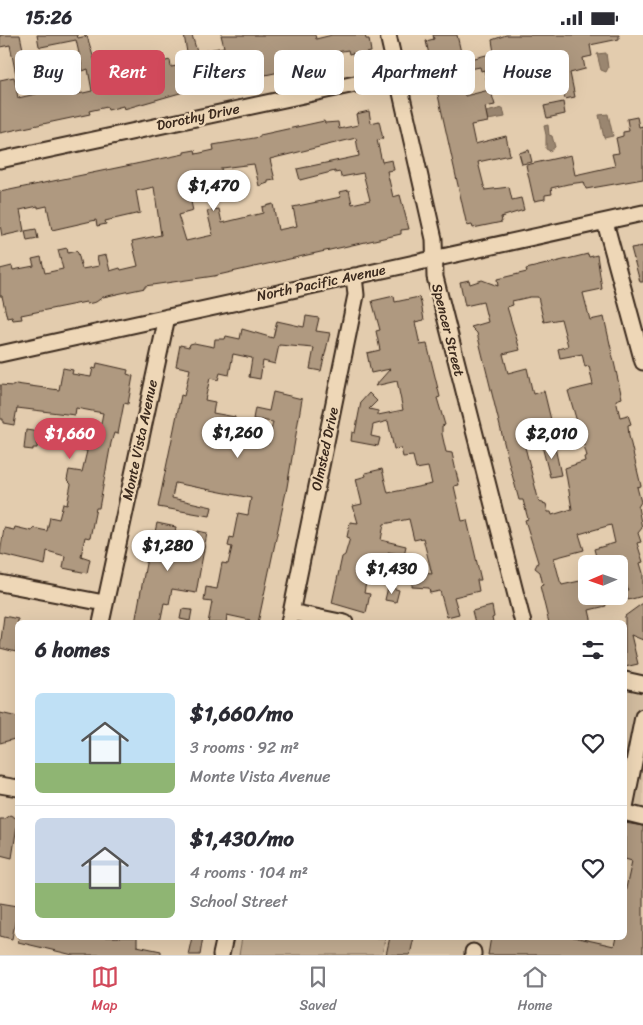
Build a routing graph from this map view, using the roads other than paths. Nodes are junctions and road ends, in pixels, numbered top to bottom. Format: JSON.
{"nodes":[{"id":1,"x":388,"y":35,"type":"edge"},
{"id":2,"x":391,"y":50,"type":"edge"},
{"id":3,"x":354,"y":84,"type":"edge"},
{"id":4,"x":402,"y":95,"type":"edge"},
{"id":5,"x":0,"y":159,"type":"edge"},
{"id":6,"x":643,"y":213,"type":"edge"},
{"id":7,"x":605,"y":222,"type":"junction"},
{"id":8,"x":434,"y":259,"type":"junction"},
{"id":9,"x":354,"y":276,"type":"junction"},
{"id":10,"x":167,"y":317,"type":"junction"},
{"id":11,"x":0,"y":354,"type":"edge"},
{"id":12,"x":643,"y":362,"type":"edge"},
{"id":13,"x":0,"y":583,"type":"edge"},
{"id":14,"x":104,"y":603,"type":"junction"},
{"id":15,"x":290,"y":617,"type":"edge"},
{"id":16,"x":101,"y":620,"type":"edge"},
{"id":17,"x":318,"y":620,"type":"edge"},
{"id":18,"x":522,"y":620,"type":"edge"},
{"id":19,"x":627,"y":680,"type":"edge"},
{"id":20,"x":643,"y":684,"type":"edge"},
{"id":21,"x":643,"y":717,"type":"edge"},
{"id":22,"x":0,"y":785,"type":"edge"},
{"id":23,"x":15,"y":788,"type":"edge"},
{"id":24,"x":627,"y":798,"type":"edge"},
{"id":25,"x":627,"y":813,"type":"edge"},
{"id":26,"x":643,"y":817,"type":"edge"},
{"id":27,"x":224,"y":940,"type":"edge"},
{"id":28,"x":221,"y":955,"type":"edge"}],
"edges":[{"from":1,"to":2,"type":"street","name":"Spencer Street"},
{"from":3,"to":5,"type":"street","name":"Dorothy Drive"},
{"from":4,"to":8,"type":"street","name":"Spencer Street"},
{"from":6,"to":7,"type":"street","name":"North Pacific Avenue"},
{"from":7,"to":8,"type":"street","name":"North Pacific Avenue"},
{"from":7,"to":12,"type":"street"},
{"from":8,"to":9,"type":"street","name":"North Pacific Avenue"},
{"from":8,"to":18,"type":"street","name":"Spencer Street"},
{"from":9,"to":10,"type":"street","name":"North Pacific Avenue"},
{"from":9,"to":15,"type":"street","name":"Olmsted Drive"},
{"from":10,"to":11,"type":"street","name":"North Pacific Avenue"},
{"from":10,"to":14,"type":"street","name":"Monte Vista Avenue"},
{"from":13,"to":14,"type":"street"},
{"from":14,"to":16,"type":"street","name":"Monte Vista Avenue"},
{"from":15,"to":17,"type":"street"},
{"from":19,"to":20,"type":"street"},
{"from":21,"to":24,"type":"street"},
{"from":22,"to":23,"type":"street"},
{"from":25,"to":26,"type":"street"},
{"from":27,"to":28,"type":"street"}]}
